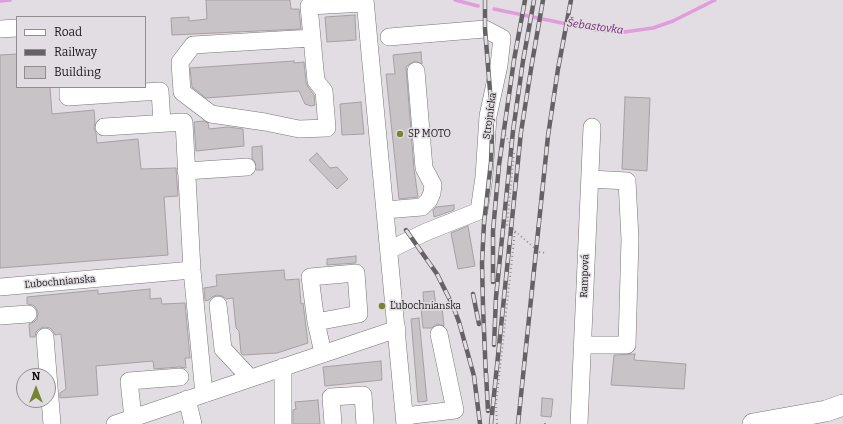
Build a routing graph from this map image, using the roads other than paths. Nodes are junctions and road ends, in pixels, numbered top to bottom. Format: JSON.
{"nodes":[{"id":1,"x":365,"y":2,"type":"edge"},
{"id":2,"x":16,"y":28,"type":"edge"},
{"id":3,"x":0,"y":29,"type":"edge"},
{"id":4,"x":312,"y":38,"type":"junction"},
{"id":5,"x":389,"y":38,"type":"dead end"},
{"id":6,"x":416,"y":71,"type":"dead end"},
{"id":7,"x":68,"y":88,"type":"edge"},
{"id":8,"x":162,"y":123,"type":"junction"},
{"id":9,"x":104,"y":127,"type":"dead end"},
{"id":10,"x":592,"y":127,"type":"dead end"},
{"id":11,"x":247,"y":167,"type":"dead end"},
{"id":12,"x":186,"y":171,"type":"junction"},
{"id":13,"x":590,"y":179,"type":"junction"},
{"id":14,"x":385,"y":210,"type":"junction"},
{"id":15,"x":389,"y":250,"type":"junction"},
{"id":16,"x":192,"y":270,"type":"junction"},
{"id":17,"x":0,"y":287,"type":"edge"},
{"id":18,"x":218,"y":305,"type":"dead end"},
{"id":19,"x":28,"y":314,"type":"dead end"},
{"id":20,"x":0,"y":316,"type":"edge"},
{"id":21,"x":316,"y":322,"type":"dead end"},
{"id":22,"x":397,"y":328,"type":"junction"},
{"id":23,"x":439,"y":334,"type":"dead end"},
{"id":24,"x":45,"y":337,"type":"dead end"},
{"id":25,"x":582,"y":345,"type":"junction"},
{"id":26,"x":323,"y":354,"type":"junction"},
{"id":27,"x":283,"y":367,"type":"junction"},
{"id":28,"x":180,"y":377,"type":"dead end"},
{"id":29,"x":250,"y":378,"type":"junction"},
{"id":30,"x":204,"y":394,"type":"junction"},
{"id":31,"x":188,"y":399,"type":"junction"},
{"id":32,"x":843,"y":405,"type":"edge"},
{"id":33,"x":455,"y":417,"type":"edge"},
{"id":34,"x":133,"y":418,"type":"junction"},
{"id":35,"x":405,"y":420,"type":"edge"},
{"id":36,"x":52,"y":424,"type":"edge"},
{"id":37,"x":115,"y":424,"type":"edge"},
{"id":38,"x":193,"y":424,"type":"edge"},
{"id":39,"x":283,"y":424,"type":"edge"},
{"id":40,"x":333,"y":424,"type":"edge"},
{"id":41,"x":365,"y":424,"type":"edge"},
{"id":42,"x":579,"y":424,"type":"edge"},
{"id":43,"x":753,"y":424,"type":"edge"}],
"edges":[{"from":1,"to":4,"type":"street"},
{"from":1,"to":14,"type":"street"},
{"from":2,"to":3,"type":"street"},
{"from":4,"to":4,"type":"street"},
{"from":5,"to":15,"type":"street","name":"Strojnícka"},
{"from":6,"to":14,"type":"street"},
{"from":7,"to":8,"type":"street"},
{"from":8,"to":9,"type":"street"},
{"from":8,"to":12,"type":"street"},
{"from":10,"to":13,"type":"street","name":"Rampová"},
{"from":11,"to":12,"type":"street"},
{"from":12,"to":16,"type":"street"},
{"from":13,"to":25,"type":"street","name":"Rampová"},
{"from":13,"to":25,"type":"street"},
{"from":14,"to":15,"type":"street"},
{"from":15,"to":22,"type":"street"},
{"from":16,"to":17,"type":"street","name":"Ľubochnianska"},
{"from":16,"to":30,"type":"street"},
{"from":18,"to":29,"type":"street"},
{"from":19,"to":20,"type":"street"},
{"from":21,"to":26,"type":"street"},
{"from":22,"to":26,"type":"street"},
{"from":22,"to":35,"type":"street"},
{"from":23,"to":33,"type":"street"},
{"from":24,"to":36,"type":"street"},
{"from":25,"to":42,"type":"street","name":"Rampová"},
{"from":26,"to":27,"type":"street"},
{"from":27,"to":29,"type":"street"},
{"from":27,"to":39,"type":"street"},
{"from":28,"to":34,"type":"street"},
{"from":29,"to":30,"type":"street"},
{"from":30,"to":31,"type":"street"},
{"from":31,"to":34,"type":"street"},
{"from":31,"to":38,"type":"street"},
{"from":32,"to":43,"type":"main road"},
{"from":33,"to":35,"type":"street"},
{"from":34,"to":37,"type":"street"},
{"from":40,"to":41,"type":"street"}]}
